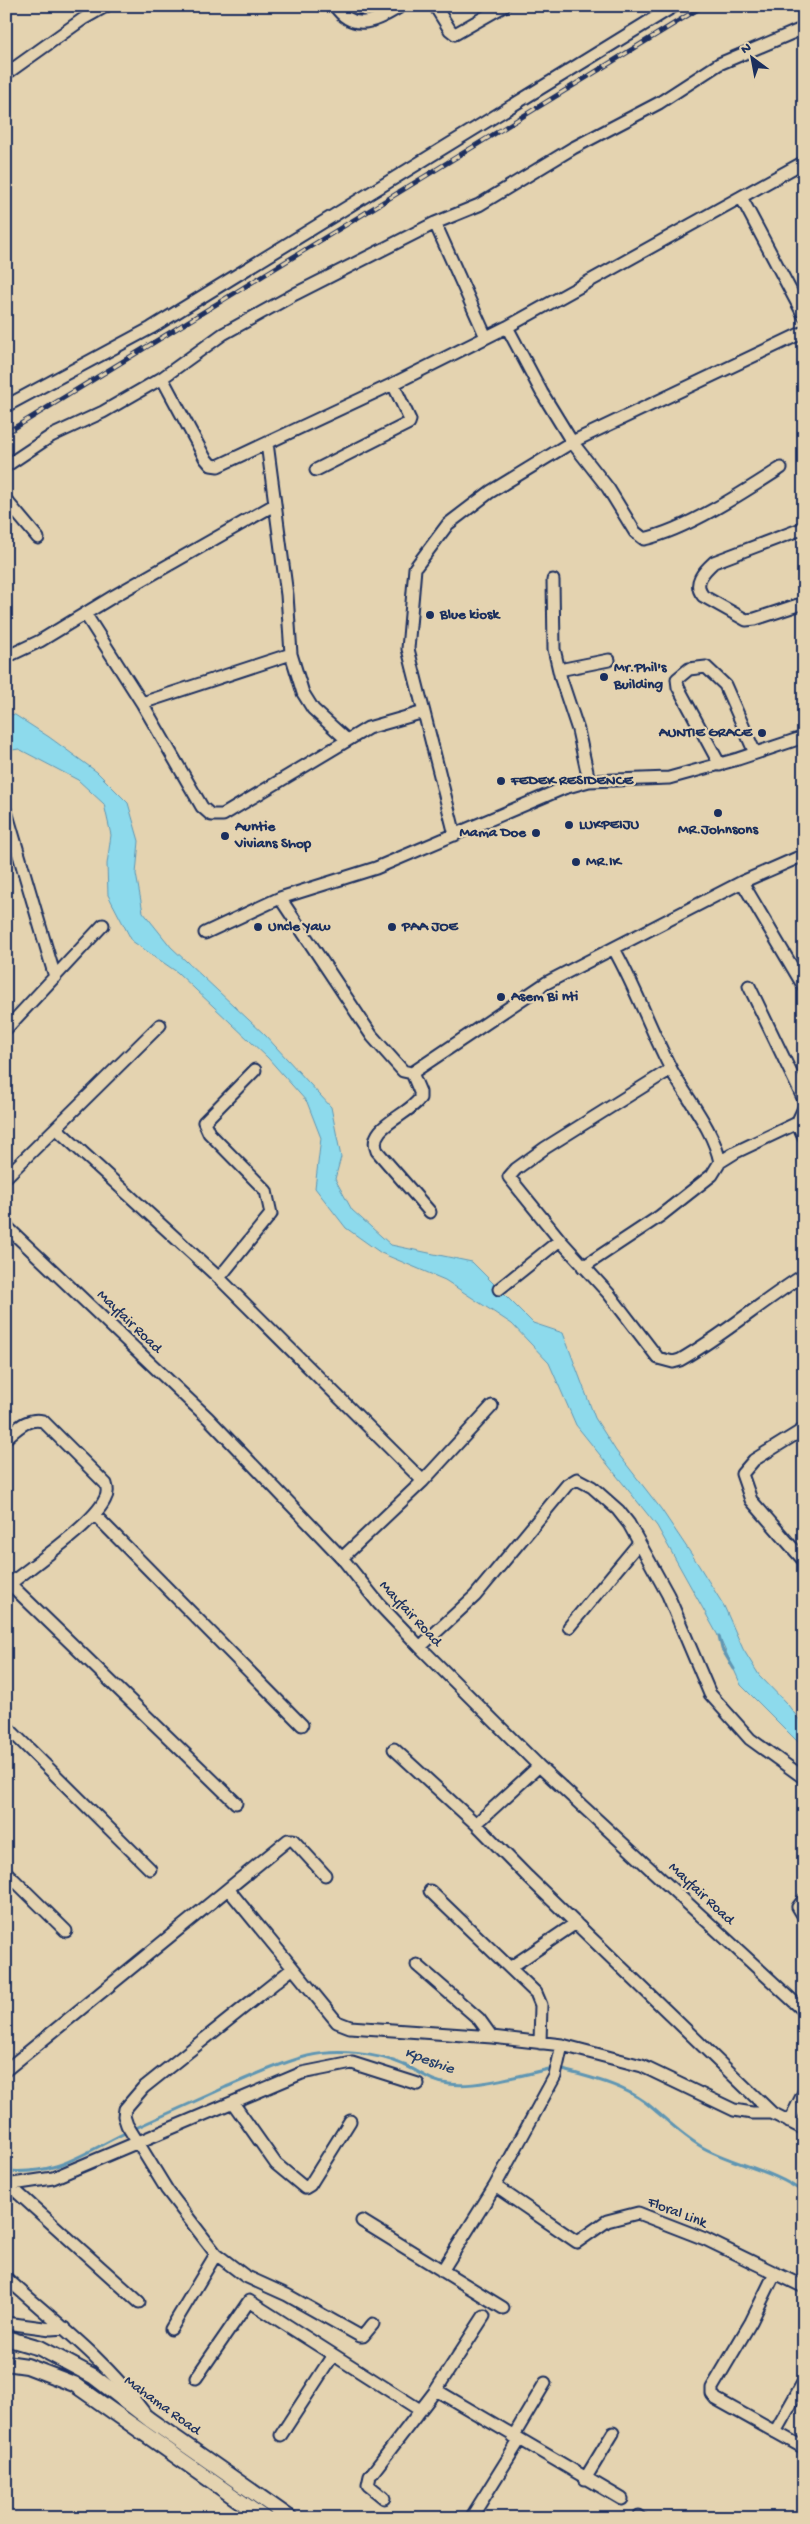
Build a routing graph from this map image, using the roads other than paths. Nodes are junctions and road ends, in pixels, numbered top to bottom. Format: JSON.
{"nodes":[{"id":1,"x":106,"y":6,"type":"edge"},
{"id":2,"x":335,"y":6,"type":"edge"},
{"id":3,"x":359,"y":6,"type":"edge"},
{"id":4,"x":377,"y":6,"type":"edge"},
{"id":5,"x":401,"y":6,"type":"edge"},
{"id":6,"x":436,"y":6,"type":"edge"},
{"id":7,"x":504,"y":6,"type":"edge"},
{"id":8,"x":674,"y":6,"type":"edge"},
{"id":9,"x":804,"y":28,"type":"edge"},
{"id":10,"x":6,"y":74,"type":"edge"},
{"id":11,"x":804,"y":162,"type":"edge"},
{"id":12,"x":741,"y":196,"type":"junction"},
{"id":13,"x":435,"y":223,"type":"junction"},
{"id":14,"x":804,"y":316,"type":"edge"},
{"id":15,"x":507,"y":327,"type":"junction"},
{"id":16,"x":804,"y":332,"type":"edge"},
{"id":17,"x":486,"y":337,"type":"junction"},
{"id":18,"x":162,"y":378,"type":"junction"},
{"id":19,"x":393,"y":384,"type":"junction"},
{"id":20,"x":6,"y":406,"type":"edge"},
{"id":21,"x":572,"y":442,"type":"junction"},
{"id":22,"x":267,"y":443,"type":"junction"},
{"id":23,"x":6,"y":466,"type":"edge"},
{"id":24,"x":781,"y":468,"type":"dead end"},
{"id":25,"x":316,"y":470,"type":"dead end"},
{"id":26,"x":6,"y":500,"type":"edge"},
{"id":27,"x":274,"y":505,"type":"junction"},
{"id":28,"x":804,"y":528,"type":"edge"},
{"id":29,"x":38,"y":538,"type":"dead end"},
{"id":30,"x":553,"y":580,"type":"dead end"},
{"id":31,"x":804,"y":603,"type":"edge"},
{"id":32,"x":86,"y":615,"type":"junction"},
{"id":33,"x":291,"y":654,"type":"junction"},
{"id":34,"x":6,"y":657,"type":"edge"},
{"id":35,"x":609,"y":660,"type":"dead end"},
{"id":36,"x":559,"y":670,"type":"junction"},
{"id":37,"x":142,"y":703,"type":"junction"},
{"id":38,"x":424,"y":712,"type":"junction"},
{"id":39,"x":804,"y":737,"type":"edge"},
{"id":40,"x":348,"y":740,"type":"junction"},
{"id":41,"x":755,"y":754,"type":"junction"},
{"id":42,"x":720,"y":764,"type":"junction"},
{"id":43,"x":589,"y":781,"type":"junction"},
{"id":44,"x":6,"y":811,"type":"edge"},
{"id":45,"x":455,"y":835,"type":"junction"},
{"id":46,"x":804,"y":855,"type":"edge"},
{"id":47,"x":742,"y":882,"type":"junction"},
{"id":48,"x":280,"y":898,"type":"junction"},
{"id":49,"x":103,"y":925,"type":"dead end"},
{"id":50,"x":205,"y":933,"type":"dead end"},
{"id":51,"x":614,"y":949,"type":"junction"},
{"id":52,"x":55,"y":977,"type":"junction"},
{"id":53,"x":749,"y":986,"type":"dead end"},
{"id":54,"x":804,"y":987,"type":"edge"},
{"id":55,"x":160,"y":1024,"type":"dead end"},
{"id":56,"x":6,"y":1029,"type":"edge"},
{"id":57,"x":671,"y":1069,"type":"junction"},
{"id":58,"x":255,"y":1070,"type":"dead end"},
{"id":59,"x":412,"y":1073,"type":"junction"},
{"id":60,"x":804,"y":1100,"type":"edge"},
{"id":61,"x":804,"y":1108,"type":"edge"},
{"id":62,"x":797,"y":1123,"type":"junction"},
{"id":63,"x":56,"y":1129,"type":"junction"},
{"id":64,"x":804,"y":1138,"type":"edge"},
{"id":65,"x":716,"y":1144,"type":"junction"},
{"id":66,"x":736,"y":1152,"type":"junction"},
{"id":67,"x":720,"y":1162,"type":"junction"},
{"id":68,"x":6,"y":1177,"type":"edge"},
{"id":69,"x":430,"y":1212,"type":"dead end"},
{"id":70,"x":6,"y":1226,"type":"edge"},
{"id":71,"x":560,"y":1240,"type":"junction"},
{"id":72,"x":583,"y":1267,"type":"junction"},
{"id":73,"x":804,"y":1275,"type":"edge"},
{"id":74,"x":219,"y":1278,"type":"junction"},
{"id":75,"x":499,"y":1289,"type":"dead end"},
{"id":76,"x":492,"y":1406,"type":"dead end"},
{"id":77,"x":804,"y":1429,"type":"edge"},
{"id":78,"x":6,"y":1438,"type":"edge"},
{"id":79,"x":423,"y":1480,"type":"junction"},
{"id":80,"x":95,"y":1515,"type":"junction"},
{"id":81,"x":638,"y":1544,"type":"junction"},
{"id":82,"x":342,"y":1558,"type":"junction"},
{"id":83,"x":804,"y":1562,"type":"edge"},
{"id":84,"x":8,"y":1585,"type":"edge"},
{"id":85,"x":569,"y":1627,"type":"dead end"},
{"id":86,"x":420,"y":1647,"type":"junction"},
{"id":87,"x":302,"y":1725,"type":"dead end"},
{"id":88,"x":6,"y":1726,"type":"edge"},
{"id":89,"x":394,"y":1749,"type":"dead end"},
{"id":90,"x":539,"y":1766,"type":"junction"},
{"id":91,"x":804,"y":1778,"type":"edge"},
{"id":92,"x":236,"y":1803,"type":"dead end"},
{"id":93,"x":476,"y":1824,"type":"junction"},
{"id":94,"x":150,"y":1869,"type":"dead end"},
{"id":95,"x":6,"y":1872,"type":"edge"},
{"id":96,"x":325,"y":1875,"type":"dead end"},
{"id":97,"x":229,"y":1890,"type":"junction"},
{"id":98,"x":430,"y":1891,"type":"dead end"},
{"id":99,"x":804,"y":1899,"type":"edge"},
{"id":100,"x":804,"y":1917,"type":"edge"},
{"id":101,"x":576,"y":1923,"type":"junction"},
{"id":102,"x":66,"y":1931,"type":"dead end"},
{"id":103,"x":417,"y":1965,"type":"dead end"},
{"id":104,"x":511,"y":1968,"type":"junction"},
{"id":105,"x":292,"y":1969,"type":"junction"},
{"id":106,"x":804,"y":2011,"type":"edge"},
{"id":107,"x":492,"y":2037,"type":"junction"},
{"id":108,"x":540,"y":2043,"type":"junction"},
{"id":109,"x":562,"y":2045,"type":"junction"},
{"id":110,"x":6,"y":2070,"type":"edge"},
{"id":111,"x":418,"y":2084,"type":"dead end"},
{"id":112,"x":804,"y":2092,"type":"edge"},
{"id":113,"x":233,"y":2103,"type":"junction"},
{"id":114,"x":772,"y":2113,"type":"junction"},
{"id":115,"x":350,"y":2121,"type":"dead end"},
{"id":116,"x":789,"y":2122,"type":"junction"},
{"id":117,"x":804,"y":2129,"type":"edge"},
{"id":118,"x":136,"y":2141,"type":"junction"},
{"id":119,"x":7,"y":2185,"type":"edge"},
{"id":120,"x":495,"y":2186,"type":"junction"},
{"id":121,"x":362,"y":2221,"type":"dead end"},
{"id":122,"x":216,"y":2254,"type":"junction"},
{"id":123,"x":442,"y":2271,"type":"junction"},
{"id":124,"x":775,"y":2273,"type":"junction"},
{"id":125,"x":6,"y":2278,"type":"edge"},
{"id":126,"x":256,"y":2280,"type":"junction"},
{"id":127,"x":804,"y":2287,"type":"edge"},
{"id":128,"x":249,"y":2301,"type":"junction"},
{"id":129,"x":139,"y":2302,"type":"dead end"},
{"id":130,"x":503,"y":2308,"type":"dead end"},
{"id":131,"x":484,"y":2316,"type":"dead end"},
{"id":132,"x":6,"y":2323,"type":"edge"},
{"id":133,"x":372,"y":2324,"type":"dead end"},
{"id":134,"x":64,"y":2328,"type":"junction"},
{"id":135,"x":171,"y":2329,"type":"dead end"},
{"id":136,"x":6,"y":2338,"type":"edge"},
{"id":137,"x":333,"y":2355,"type":"junction"},
{"id":138,"x":6,"y":2363,"type":"edge"},
{"id":139,"x":196,"y":2378,"type":"dead end"},
{"id":140,"x":804,"y":2381,"type":"edge"},
{"id":141,"x":545,"y":2383,"type":"dead end"},
{"id":142,"x":436,"y":2390,"type":"junction"},
{"id":143,"x":420,"y":2410,"type":"junction"},
{"id":144,"x":150,"y":2420,"type":"junction"},
{"id":145,"x":775,"y":2432,"type":"junction"},
{"id":146,"x":613,"y":2433,"type":"dead end"},
{"id":147,"x":281,"y":2435,"type":"dead end"},
{"id":148,"x":516,"y":2439,"type":"junction"},
{"id":149,"x":804,"y":2448,"type":"edge"},
{"id":150,"x":585,"y":2479,"type":"junction"},
{"id":151,"x":384,"y":2498,"type":"dead end"},
{"id":152,"x":622,"y":2499,"type":"dead end"},
{"id":153,"x":264,"y":2518,"type":"edge"},
{"id":154,"x":290,"y":2518,"type":"edge"},
{"id":155,"x":470,"y":2518,"type":"edge"}],
"edges":[{"from":1,"to":10,"type":"street"},
{"from":2,"to":5,"type":"street"},
{"from":3,"to":4,"type":"street"},
{"from":6,"to":7,"type":"street"},
{"from":8,"to":20,"type":"street"},
{"from":9,"to":13,"type":"street"},
{"from":11,"to":12,"type":"street"},
{"from":12,"to":14,"type":"street"},
{"from":12,"to":15,"type":"street"},
{"from":13,"to":17,"type":"street"},
{"from":13,"to":18,"type":"street"},
{"from":15,"to":17,"type":"street"},
{"from":15,"to":21,"type":"street"},
{"from":16,"to":21,"type":"street"},
{"from":17,"to":19,"type":"street"},
{"from":18,"to":22,"type":"street"},
{"from":18,"to":23,"type":"street"},
{"from":19,"to":22,"type":"street"},
{"from":19,"to":25,"type":"street"},
{"from":21,"to":24,"type":"street"},
{"from":21,"to":38,"type":"street"},
{"from":22,"to":27,"type":"street"},
{"from":26,"to":29,"type":"street"},
{"from":27,"to":32,"type":"street"},
{"from":27,"to":33,"type":"street"},
{"from":28,"to":31,"type":"street"},
{"from":30,"to":36,"type":"street"},
{"from":32,"to":34,"type":"street"},
{"from":32,"to":37,"type":"street"},
{"from":33,"to":37,"type":"street"},
{"from":33,"to":40,"type":"street"},
{"from":35,"to":36,"type":"street"},
{"from":36,"to":43,"type":"street"},
{"from":37,"to":40,"type":"street"},
{"from":38,"to":40,"type":"street"},
{"from":38,"to":45,"type":"street"},
{"from":39,"to":41,"type":"street"},
{"from":41,"to":42,"type":"street"},
{"from":41,"to":42,"type":"street"},
{"from":42,"to":43,"type":"street"},
{"from":43,"to":45,"type":"street"},
{"from":44,"to":52,"type":"street"},
{"from":45,"to":48,"type":"street"},
{"from":46,"to":47,"type":"street"},
{"from":47,"to":51,"type":"street"},
{"from":47,"to":54,"type":"street"},
{"from":48,"to":50,"type":"street"},
{"from":48,"to":59,"type":"street"},
{"from":49,"to":52,"type":"street"},
{"from":51,"to":57,"type":"street"},
{"from":51,"to":59,"type":"street"},
{"from":52,"to":56,"type":"street"},
{"from":53,"to":60,"type":"street"},
{"from":55,"to":63,"type":"street"},
{"from":57,"to":65,"type":"street"},
{"from":57,"to":71,"type":"street"},
{"from":58,"to":74,"type":"street"},
{"from":59,"to":69,"type":"street"},
{"from":61,"to":62,"type":"street"},
{"from":62,"to":64,"type":"street"},
{"from":62,"to":66,"type":"street"},
{"from":63,"to":68,"type":"street"},
{"from":63,"to":74,"type":"street"},
{"from":65,"to":66,"type":"street"},
{"from":65,"to":67,"type":"street"},
{"from":66,"to":67,"type":"street"},
{"from":67,"to":72,"type":"street"},
{"from":70,"to":82,"type":"street","name":"Mayfair Road"},
{"from":71,"to":72,"type":"street"},
{"from":71,"to":75,"type":"street"},
{"from":72,"to":73,"type":"street"},
{"from":74,"to":79,"type":"street"},
{"from":76,"to":79,"type":"street"},
{"from":77,"to":83,"type":"street"},
{"from":78,"to":80,"type":"street"},
{"from":79,"to":82,"type":"street"},
{"from":80,"to":84,"type":"street"},
{"from":80,"to":87,"type":"street"},
{"from":81,"to":85,"type":"street"},
{"from":81,"to":86,"type":"street"},
{"from":81,"to":91,"type":"street"},
{"from":82,"to":86,"type":"street","name":"Mayfair Road"},
{"from":84,"to":92,"type":"street"},
{"from":86,"to":90,"type":"street","name":"Mayfair Road"},
{"from":88,"to":94,"type":"street"},
{"from":89,"to":93,"type":"street"},
{"from":90,"to":93,"type":"street"},
{"from":90,"to":106,"type":"street","name":"Mayfair Road"},
{"from":93,"to":101,"type":"street"},
{"from":95,"to":102,"type":"street"},
{"from":96,"to":97,"type":"street"},
{"from":97,"to":105,"type":"street"},
{"from":97,"to":110,"type":"street"},
{"from":98,"to":104,"type":"street"},
{"from":99,"to":100,"type":"street"},
{"from":101,"to":104,"type":"street"},
{"from":101,"to":114,"type":"street"},
{"from":103,"to":107,"type":"street"},
{"from":104,"to":108,"type":"street"},
{"from":105,"to":107,"type":"street"},
{"from":105,"to":118,"type":"street"},
{"from":107,"to":108,"type":"street"},
{"from":108,"to":109,"type":"street"},
{"from":109,"to":114,"type":"street"},
{"from":109,"to":120,"type":"street"},
{"from":111,"to":113,"type":"street"},
{"from":112,"to":116,"type":"street"},
{"from":113,"to":115,"type":"street"},
{"from":113,"to":118,"type":"street"},
{"from":114,"to":116,"type":"street"},
{"from":116,"to":117,"type":"street"},
{"from":118,"to":119,"type":"street"},
{"from":118,"to":122,"type":"street"},
{"from":119,"to":129,"type":"street"},
{"from":120,"to":123,"type":"street"},
{"from":120,"to":124,"type":"street","name":"Floral Link"},
{"from":121,"to":123,"type":"street"},
{"from":122,"to":126,"type":"street"},
{"from":122,"to":135,"type":"street"},
{"from":123,"to":130,"type":"street"},
{"from":124,"to":127,"type":"street","name":"Floral Link"},
{"from":124,"to":145,"type":"street"},
{"from":125,"to":134,"type":"street"},
{"from":126,"to":128,"type":"street"},
{"from":126,"to":133,"type":"street"},
{"from":128,"to":137,"type":"street"},
{"from":128,"to":139,"type":"street"},
{"from":131,"to":142,"type":"street"},
{"from":132,"to":134,"type":"street"},
{"from":134,"to":144,"type":"street"},
{"from":136,"to":144,"type":"street","name":"Mahama Road"},
{"from":137,"to":143,"type":"street"},
{"from":137,"to":147,"type":"street"},
{"from":138,"to":153,"type":"street"},
{"from":140,"to":145,"type":"street"},
{"from":141,"to":148,"type":"street"},
{"from":142,"to":143,"type":"street"},
{"from":142,"to":148,"type":"street"},
{"from":143,"to":151,"type":"street"},
{"from":144,"to":154,"type":"street","name":"Mahama Road"},
{"from":145,"to":149,"type":"street"},
{"from":146,"to":150,"type":"street"},
{"from":148,"to":150,"type":"street"},
{"from":148,"to":155,"type":"street"},
{"from":150,"to":152,"type":"street"}]}
